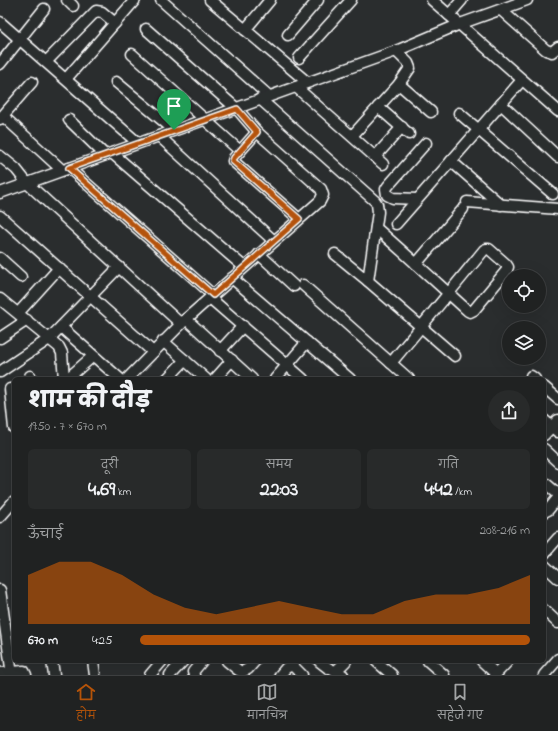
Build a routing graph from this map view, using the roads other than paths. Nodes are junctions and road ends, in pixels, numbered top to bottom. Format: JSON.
{"nodes":[{"id":1,"x":135,"y":0,"type":"edge"},
{"id":2,"x":161,"y":0,"type":"edge"},
{"id":3,"x":210,"y":0,"type":"edge"},
{"id":4,"x":270,"y":0,"type":"edge"},
{"id":5,"x":318,"y":0,"type":"edge"},
{"id":6,"x":352,"y":0,"type":"edge"},
{"id":7,"x":432,"y":0,"type":"edge"},
{"id":8,"x":462,"y":0,"type":"edge"},
{"id":9,"x":527,"y":0,"type":"edge"},
{"id":10,"x":44,"y":8,"type":"dead end"},
{"id":11,"x":501,"y":10,"type":"junction"},
{"id":12,"x":449,"y":15,"type":"junction"},
{"id":13,"x":0,"y":22,"type":"edge"},
{"id":14,"x":116,"y":23,"type":"junction"},
{"id":15,"x":460,"y":24,"type":"junction"},
{"id":16,"x":146,"y":28,"type":"dead end"},
{"id":17,"x":245,"y":30,"type":"junction"},
{"id":18,"x":288,"y":35,"type":"dead end"},
{"id":19,"x":19,"y":39,"type":"junction"},
{"id":20,"x":558,"y":47,"type":"edge"},
{"id":21,"x":396,"y":51,"type":"junction"},
{"id":22,"x":132,"y":54,"type":"dead end"},
{"id":23,"x":299,"y":58,"type":"dead end"},
{"id":24,"x":46,"y":62,"type":"junction"},
{"id":25,"x":0,"y":64,"type":"edge"},
{"id":26,"x":66,"y":79,"type":"junction"},
{"id":27,"x":522,"y":80,"type":"junction"},
{"id":28,"x":32,"y":82,"type":"dead end"},
{"id":29,"x":116,"y":82,"type":"dead end"},
{"id":30,"x":307,"y":82,"type":"junction"},
{"id":31,"x":398,"y":84,"type":"junction"},
{"id":32,"x":296,"y":86,"type":"junction"},
{"id":33,"x":264,"y":98,"type":"junction"},
{"id":34,"x":501,"y":104,"type":"junction"},
{"id":35,"x":378,"y":107,"type":"junction"},
{"id":36,"x":237,"y":109,"type":"junction"},
{"id":37,"x":558,"y":111,"type":"edge"},
{"id":38,"x":431,"y":112,"type":"dead end"},
{"id":39,"x":459,"y":113,"type":"dead end"},
{"id":40,"x":2,"y":118,"type":"edge"},
{"id":41,"x":205,"y":119,"type":"junction"},
{"id":42,"x":68,"y":120,"type":"dead end"},
{"id":43,"x":174,"y":130,"type":"junction"},
{"id":44,"x":479,"y":130,"type":"junction"},
{"id":45,"x":257,"y":132,"type":"junction"},
{"id":46,"x":158,"y":136,"type":"junction"},
{"id":47,"x":352,"y":136,"type":"junction"},
{"id":48,"x":138,"y":143,"type":"junction"},
{"id":49,"x":426,"y":143,"type":"dead end"},
{"id":50,"x":240,"y":151,"type":"junction"},
{"id":51,"x":108,"y":154,"type":"junction"},
{"id":52,"x":0,"y":156,"type":"edge"},
{"id":53,"x":558,"y":157,"type":"edge"},
{"id":54,"x":451,"y":161,"type":"junction"},
{"id":55,"x":66,"y":169,"type":"junction"},
{"id":56,"x":28,"y":183,"type":"junction"},
{"id":57,"x":555,"y":192,"type":"edge"},
{"id":58,"x":0,"y":193,"type":"edge"},
{"id":59,"x":417,"y":200,"type":"junction"},
{"id":60,"x":501,"y":205,"type":"junction"},
{"id":61,"x":543,"y":208,"type":"junction"},
{"id":62,"x":558,"y":209,"type":"edge"},
{"id":63,"x":0,"y":216,"type":"edge"},
{"id":64,"x":299,"y":219,"type":"junction"},
{"id":65,"x":396,"y":224,"type":"dead end"},
{"id":66,"x":376,"y":228,"type":"junction"},
{"id":67,"x":274,"y":241,"type":"junction"},
{"id":68,"x":259,"y":254,"type":"junction"},
{"id":69,"x":335,"y":254,"type":"dead end"},
{"id":70,"x":0,"y":258,"type":"edge"},
{"id":71,"x":416,"y":264,"type":"junction"},
{"id":72,"x":119,"y":267,"type":"junction"},
{"id":73,"x":244,"y":267,"type":"junction"},
{"id":74,"x":59,"y":268,"type":"junction"},
{"id":75,"x":21,"y":277,"type":"dead end"},
{"id":76,"x":232,"y":278,"type":"junction"},
{"id":77,"x":368,"y":281,"type":"junction"},
{"id":78,"x":449,"y":294,"type":"junction"},
{"id":79,"x":91,"y":296,"type":"junction"},
{"id":80,"x":211,"y":296,"type":"junction"},
{"id":81,"x":0,"y":299,"type":"edge"},
{"id":82,"x":21,"y":310,"type":"dead end"},
{"id":83,"x":27,"y":320,"type":"junction"},
{"id":84,"x":183,"y":322,"type":"junction"},
{"id":85,"x":243,"y":326,"type":"junction"},
{"id":86,"x":61,"y":327,"type":"junction"},
{"id":87,"x":421,"y":328,"type":"junction"},
{"id":88,"x":0,"y":338,"type":"edge"},
{"id":89,"x":49,"y":339,"type":"junction"},
{"id":90,"x":163,"y":341,"type":"junction"},
{"id":91,"x":307,"y":342,"type":"junction"},
{"id":92,"x":220,"y":351,"type":"junction"},
{"id":93,"x":153,"y":352,"type":"junction"},
{"id":94,"x":93,"y":356,"type":"junction"},
{"id":95,"x":455,"y":356,"type":"dead end"},
{"id":96,"x":185,"y":360,"type":"junction"},
{"id":97,"x":232,"y":360,"type":"junction"},
{"id":98,"x":391,"y":363,"type":"junction"},
{"id":99,"x":287,"y":365,"type":"junction"},
{"id":100,"x":0,"y":372,"type":"edge"},
{"id":101,"x":65,"y":377,"type":"edge"},
{"id":102,"x":67,"y":377,"type":"edge"},
{"id":103,"x":118,"y":377,"type":"edge"},
{"id":104,"x":129,"y":377,"type":"edge"},
{"id":105,"x":169,"y":377,"type":"edge"},
{"id":106,"x":201,"y":377,"type":"edge"},
{"id":107,"x":217,"y":377,"type":"edge"},
{"id":108,"x":250,"y":377,"type":"edge"},
{"id":109,"x":277,"y":377,"type":"edge"},
{"id":110,"x":302,"y":377,"type":"edge"},
{"id":111,"x":348,"y":377,"type":"edge"},
{"id":112,"x":407,"y":377,"type":"edge"},
{"id":113,"x":10,"y":389,"type":"dead end"},
{"id":114,"x":546,"y":389,"type":"edge"},
{"id":115,"x":558,"y":399,"type":"edge"},
{"id":116,"x":12,"y":408,"type":"edge"},
{"id":117,"x":553,"y":425,"type":"edge"},
{"id":118,"x":546,"y":433,"type":"edge"},
{"id":119,"x":546,"y":451,"type":"edge"},
{"id":120,"x":558,"y":462,"type":"edge"},
{"id":121,"x":546,"y":484,"type":"edge"},
{"id":122,"x":558,"y":494,"type":"edge"},
{"id":123,"x":558,"y":498,"type":"edge"},
{"id":124,"x":12,"y":503,"type":"edge"},
{"id":125,"x":546,"y":510,"type":"edge"},
{"id":126,"x":0,"y":517,"type":"edge"},
{"id":127,"x":558,"y":538,"type":"edge"},
{"id":128,"x":546,"y":552,"type":"edge"},
{"id":129,"x":546,"y":567,"type":"edge"},
{"id":130,"x":558,"y":578,"type":"edge"},
{"id":131,"x":0,"y":590,"type":"edge"},
{"id":132,"x":1,"y":610,"type":"edge"},
{"id":133,"x":546,"y":616,"type":"edge"},
{"id":134,"x":558,"y":623,"type":"edge"},
{"id":135,"x":3,"y":639,"type":"edge"},
{"id":136,"x":12,"y":657,"type":"edge"},
{"id":137,"x":558,"y":659,"type":"edge"},
{"id":138,"x":52,"y":663,"type":"edge"},
{"id":139,"x":94,"y":663,"type":"edge"},
{"id":140,"x":160,"y":663,"type":"edge"},
{"id":141,"x":181,"y":663,"type":"edge"},
{"id":142,"x":200,"y":663,"type":"edge"},
{"id":143,"x":229,"y":663,"type":"edge"},
{"id":144,"x":253,"y":663,"type":"edge"},
{"id":145,"x":322,"y":663,"type":"edge"},
{"id":146,"x":345,"y":663,"type":"edge"},
{"id":147,"x":378,"y":663,"type":"edge"},
{"id":148,"x":430,"y":663,"type":"edge"},
{"id":149,"x":485,"y":663,"type":"edge"},
{"id":150,"x":507,"y":663,"type":"edge"},
{"id":151,"x":0,"y":673,"type":"edge"},
{"id":152,"x":11,"y":673,"type":"edge"},
{"id":153,"x":340,"y":673,"type":"edge"},
{"id":154,"x":499,"y":674,"type":"edge"},
{"id":155,"x":26,"y":675,"type":"edge"},
{"id":156,"x":54,"y":675,"type":"edge"},
{"id":157,"x":95,"y":675,"type":"edge"},
{"id":158,"x":150,"y":675,"type":"edge"},
{"id":159,"x":170,"y":675,"type":"edge"},
{"id":160,"x":194,"y":675,"type":"edge"},
{"id":161,"x":280,"y":675,"type":"edge"},
{"id":162,"x":302,"y":675,"type":"edge"},
{"id":163,"x":392,"y":675,"type":"edge"},
{"id":164,"x":444,"y":675,"type":"edge"},
{"id":165,"x":544,"y":675,"type":"edge"}],
"edges":[{"from":1,"to":14,"type":"street"},
{"from":2,"to":33,"type":"street"},
{"from":3,"to":17,"type":"street"},
{"from":4,"to":17,"type":"street"},
{"from":5,"to":18,"type":"street"},
{"from":6,"to":23,"type":"street"},
{"from":7,"to":12,"type":"street"},
{"from":8,"to":12,"type":"street"},
{"from":9,"to":11,"type":"street"},
{"from":10,"to":19,"type":"street"},
{"from":11,"to":15,"type":"street"},
{"from":11,"to":20,"type":"street"},
{"from":12,"to":15,"type":"street"},
{"from":13,"to":19,"type":"street"},
{"from":14,"to":24,"type":"street"},
{"from":14,"to":26,"type":"street"},
{"from":15,"to":21,"type":"street"},
{"from":15,"to":27,"type":"street"},
{"from":16,"to":36,"type":"street"},
{"from":17,"to":30,"type":"street"},
{"from":19,"to":24,"type":"street"},
{"from":19,"to":25,"type":"street"},
{"from":21,"to":30,"type":"street"},
{"from":21,"to":31,"type":"street"},
{"from":22,"to":41,"type":"street"},
{"from":24,"to":26,"type":"street"},
{"from":26,"to":48,"type":"street"},
{"from":27,"to":34,"type":"street"},
{"from":27,"to":37,"type":"street"},
{"from":28,"to":40,"type":"street"},
{"from":29,"to":43,"type":"street"},
{"from":30,"to":32,"type":"street"},
{"from":31,"to":35,"type":"street"},
{"from":31,"to":38,"type":"street"},
{"from":32,"to":33,"type":"street"},
{"from":32,"to":47,"type":"street"},
{"from":33,"to":36,"type":"street"},
{"from":33,"to":66,"type":"street"},
{"from":34,"to":44,"type":"street"},
{"from":34,"to":53,"type":"street"},
{"from":35,"to":47,"type":"street"},
{"from":35,"to":47,"type":"street"},
{"from":36,"to":41,"type":"street"},
{"from":36,"to":45,"type":"street"},
{"from":39,"to":44,"type":"street"},
{"from":40,"to":55,"type":"street"},
{"from":41,"to":43,"type":"street"},
{"from":41,"to":50,"type":"street"},
{"from":42,"to":51,"type":"street"},
{"from":43,"to":46,"type":"street"},
{"from":44,"to":54,"type":"street"},
{"from":44,"to":57,"type":"street"},
{"from":45,"to":50,"type":"street"},
{"from":45,"to":64,"type":"street"},
{"from":46,"to":48,"type":"street"},
{"from":46,"to":67,"type":"street"},
{"from":48,"to":51,"type":"street"},
{"from":49,"to":59,"type":"street"},
{"from":50,"to":64,"type":"street"},
{"from":51,"to":55,"type":"street"},
{"from":51,"to":73,"type":"street"},
{"from":52,"to":56,"type":"street"},
{"from":54,"to":59,"type":"street"},
{"from":54,"to":60,"type":"street"},
{"from":55,"to":56,"type":"street"},
{"from":55,"to":80,"type":"street"},
{"from":56,"to":58,"type":"street"},
{"from":56,"to":72,"type":"street"},
{"from":57,"to":61,"type":"street"},
{"from":59,"to":65,"type":"street"},
{"from":60,"to":61,"type":"street"},
{"from":60,"to":71,"type":"street"},
{"from":61,"to":62,"type":"street"},
{"from":63,"to":74,"type":"street"},
{"from":64,"to":67,"type":"street"},
{"from":66,"to":71,"type":"street"},
{"from":66,"to":77,"type":"street"},
{"from":67,"to":68,"type":"street"},
{"from":68,"to":73,"type":"street"},
{"from":68,"to":98,"type":"street"},
{"from":69,"to":77,"type":"street"},
{"from":70,"to":75,"type":"street"},
{"from":71,"to":78,"type":"street"},
{"from":72,"to":79,"type":"street"},
{"from":72,"to":84,"type":"street"},
{"from":73,"to":76,"type":"street"},
{"from":74,"to":79,"type":"street"},
{"from":74,"to":82,"type":"street"},
{"from":76,"to":80,"type":"street"},
{"from":76,"to":91,"type":"street"},
{"from":77,"to":87,"type":"street"},
{"from":78,"to":78,"type":"street"},
{"from":78,"to":87,"type":"street"},
{"from":79,"to":86,"type":"street"},
{"from":79,"to":93,"type":"street"},
{"from":80,"to":84,"type":"street"},
{"from":80,"to":85,"type":"street"},
{"from":81,"to":83,"type":"street"},
{"from":83,"to":88,"type":"street"},
{"from":83,"to":89,"type":"street"},
{"from":84,"to":90,"type":"street"},
{"from":84,"to":92,"type":"street"},
{"from":85,"to":92,"type":"street"},
{"from":85,"to":99,"type":"street"},
{"from":86,"to":89,"type":"street"},
{"from":86,"to":94,"type":"street"},
{"from":87,"to":95,"type":"street"},
{"from":87,"to":98,"type":"street"},
{"from":89,"to":100,"type":"street"},
{"from":89,"to":101,"type":"street"},
{"from":90,"to":93,"type":"street"},
{"from":90,"to":96,"type":"street"},
{"from":91,"to":99,"type":"street"},
{"from":91,"to":111,"type":"street"},
{"from":92,"to":97,"type":"street"},
{"from":93,"to":104,"type":"street"},
{"from":94,"to":102,"type":"street"},
{"from":94,"to":103,"type":"street"},
{"from":96,"to":105,"type":"street"},
{"from":96,"to":106,"type":"street"},
{"from":97,"to":107,"type":"street"},
{"from":97,"to":108,"type":"street"},
{"from":98,"to":112,"type":"street"},
{"from":99,"to":109,"type":"street"},
{"from":99,"to":110,"type":"street"},
{"from":113,"to":116,"type":"street"},
{"from":114,"to":115,"type":"street"},
{"from":117,"to":118,"type":"street"},
{"from":119,"to":120,"type":"street"},
{"from":121,"to":122,"type":"street"},
{"from":123,"to":125,"type":"street"},
{"from":124,"to":126,"type":"street"},
{"from":127,"to":128,"type":"street"},
{"from":129,"to":130,"type":"street"},
{"from":131,"to":132,"type":"street"},
{"from":132,"to":135,"type":"street"},
{"from":133,"to":134,"type":"street"},
{"from":135,"to":136,"type":"street"},
{"from":136,"to":152,"type":"street"},
{"from":137,"to":165,"type":"street"},
{"from":138,"to":156,"type":"street"},
{"from":139,"to":157,"type":"street"},
{"from":140,"to":158,"type":"street"},
{"from":141,"to":159,"type":"street"},
{"from":142,"to":160,"type":"street"},
{"from":143,"to":144,"type":"street"},
{"from":145,"to":153,"type":"street"},
{"from":146,"to":153,"type":"street"},
{"from":147,"to":163,"type":"street"},
{"from":148,"to":164,"type":"street"},
{"from":149,"to":154,"type":"street"},
{"from":150,"to":154,"type":"street"},
{"from":151,"to":152,"type":"street"},
{"from":152,"to":155,"type":"street"},
{"from":161,"to":162,"type":"street"}]}
